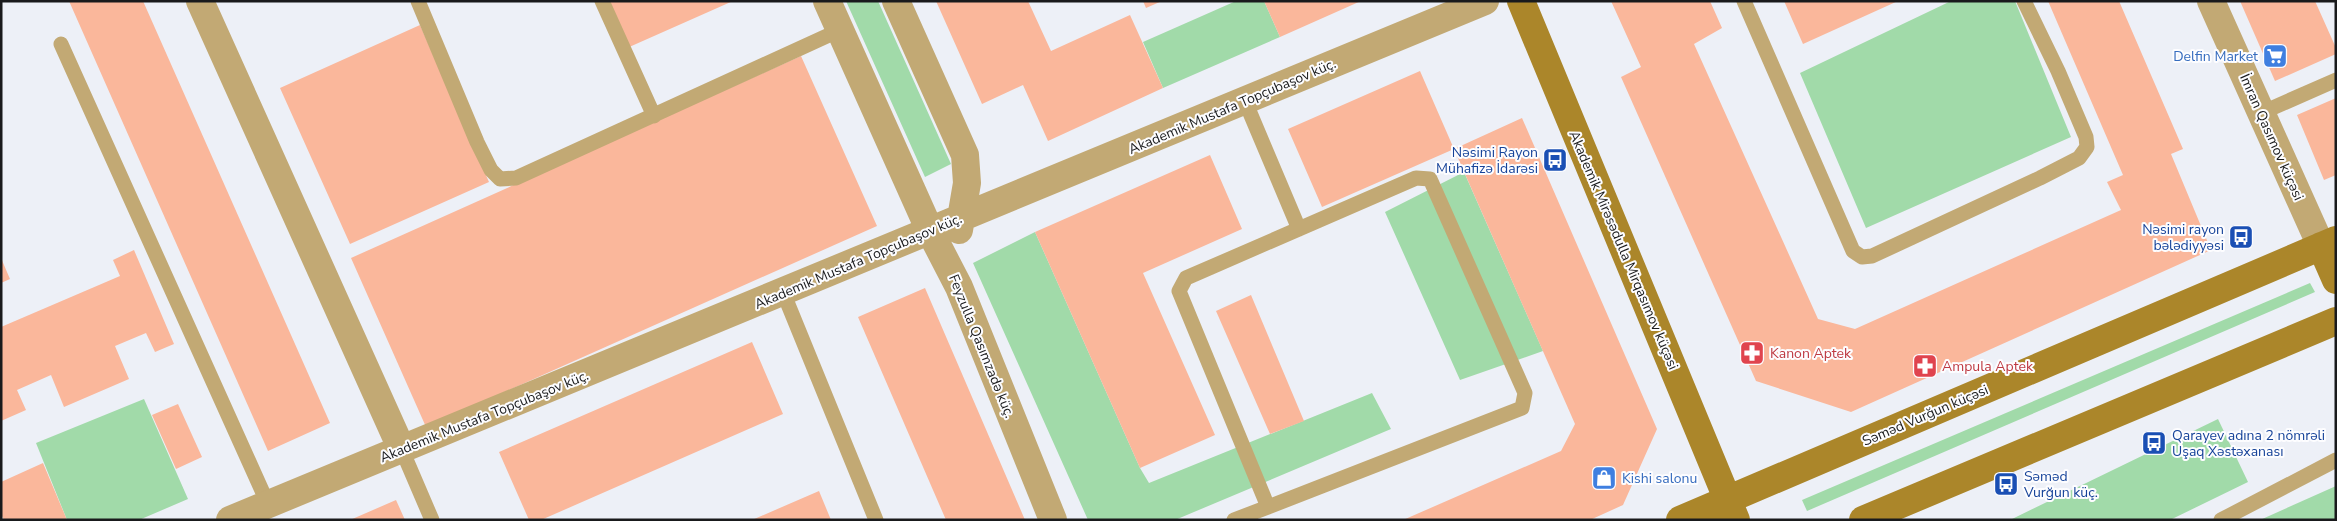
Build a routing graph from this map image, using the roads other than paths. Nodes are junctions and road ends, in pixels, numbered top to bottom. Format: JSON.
{"nodes":[{"id":1,"x":200,"y":1,"type":"edge"},
{"id":2,"x":418,"y":1,"type":"edge"},
{"id":3,"x":602,"y":1,"type":"edge"},
{"id":4,"x":827,"y":1,"type":"edge"},
{"id":5,"x":896,"y":1,"type":"edge"},
{"id":6,"x":1485,"y":1,"type":"edge"},
{"id":7,"x":1520,"y":1,"type":"edge"},
{"id":8,"x":1744,"y":1,"type":"edge"},
{"id":9,"x":2024,"y":1,"type":"edge"},
{"id":10,"x":2211,"y":1,"type":"edge"},
{"id":11,"x":840,"y":30,"type":"junction"},
{"id":12,"x":61,"y":44,"type":"dead end"},
{"id":13,"x":2336,"y":80,"type":"edge"},
{"id":14,"x":1245,"y":101,"type":"junction"},
{"id":15,"x":2261,"y":113,"type":"junction"},
{"id":16,"x":654,"y":116,"type":"junction"},
{"id":17,"x":962,"y":217,"type":"junction"},
{"id":18,"x":1299,"y":229,"type":"junction"},
{"id":19,"x":930,"y":231,"type":"junction"},
{"id":20,"x":2328,"y":243,"type":"edge"},
{"id":21,"x":949,"y":266,"type":"junction"},
{"id":22,"x":2336,"y":280,"type":"edge"},
{"id":23,"x":783,"y":292,"type":"junction"},
{"id":24,"x":2336,"y":321,"type":"edge"},
{"id":25,"x":402,"y":450,"type":"junction"},
{"id":26,"x":2336,"y":460,"type":"edge"},
{"id":27,"x":268,"y":504,"type":"junction"},
{"id":28,"x":1268,"y":507,"type":"junction"},
{"id":29,"x":1732,"y":510,"type":"edge"},
{"id":30,"x":2224,"y":519,"type":"edge"},
{"id":31,"x":230,"y":520,"type":"edge"},
{"id":32,"x":432,"y":520,"type":"edge"},
{"id":33,"x":876,"y":520,"type":"edge"},
{"id":34,"x":1053,"y":520,"type":"edge"},
{"id":35,"x":1234,"y":520,"type":"edge"},
{"id":36,"x":1680,"y":520,"type":"edge"},
{"id":37,"x":1864,"y":520,"type":"edge"}],
"edges":[{"from":1,"to":25,"type":"street"},
{"from":2,"to":16,"type":"lane"},
{"from":3,"to":16,"type":"lane"},
{"from":4,"to":11,"type":"street"},
{"from":5,"to":17,"type":"street","name":"Feyzulla Qasımzadə küç."},
{"from":6,"to":14,"type":"street","name":"Akademik Mustafa Topçubaşov küç."},
{"from":7,"to":29,"type":"main road","name":"Akademik Mirəsədulla Mirqasımov küçəsi"},
{"from":8,"to":9,"type":"lane"},
{"from":10,"to":15,"type":"street","name":"İmran Qasımov küçəsi"},
{"from":11,"to":16,"type":"lane"},
{"from":11,"to":19,"type":"street"},
{"from":12,"to":27,"type":"lane"},
{"from":13,"to":15,"type":"lane"},
{"from":14,"to":17,"type":"street","name":"Akademik Mustafa Topçubaşov küç."},
{"from":14,"to":18,"type":"lane"},
{"from":15,"to":20,"type":"street","name":"İmran Qasımov küçəsi"},
{"from":17,"to":19,"type":"street","name":"Akademik Mustafa Topçubaşov küç."},
{"from":17,"to":21,"type":"street","name":"Feyzulla Qasımzadə küç."},
{"from":18,"to":28,"type":"lane"},
{"from":18,"to":28,"type":"lane"},
{"from":19,"to":21,"type":"street"},
{"from":19,"to":23,"type":"street","name":"Akademik Mustafa Topçubaşov küç."},
{"from":20,"to":22,"type":"main road"},
{"from":20,"to":29,"type":"main road","name":"Səməd Vurğun küçəsi"},
{"from":21,"to":34,"type":"street","name":"Feyzulla Qasımzadə küç."},
{"from":23,"to":25,"type":"street","name":"Akademik Mustafa Topçubaşov küç."},
{"from":23,"to":33,"type":"lane"},
{"from":24,"to":37,"type":"main road"},
{"from":25,"to":27,"type":"street","name":"Akademik Mustafa Topçubaşov küç."},
{"from":25,"to":32,"type":"lane"},
{"from":26,"to":30,"type":"lane"},
{"from":27,"to":31,"type":"street","name":"Akademik Mustafa Topçubaşov küç."},
{"from":28,"to":35,"type":"lane"},
{"from":29,"to":36,"type":"main road","name":"Səməd Vurğun küçəsi"}]}
